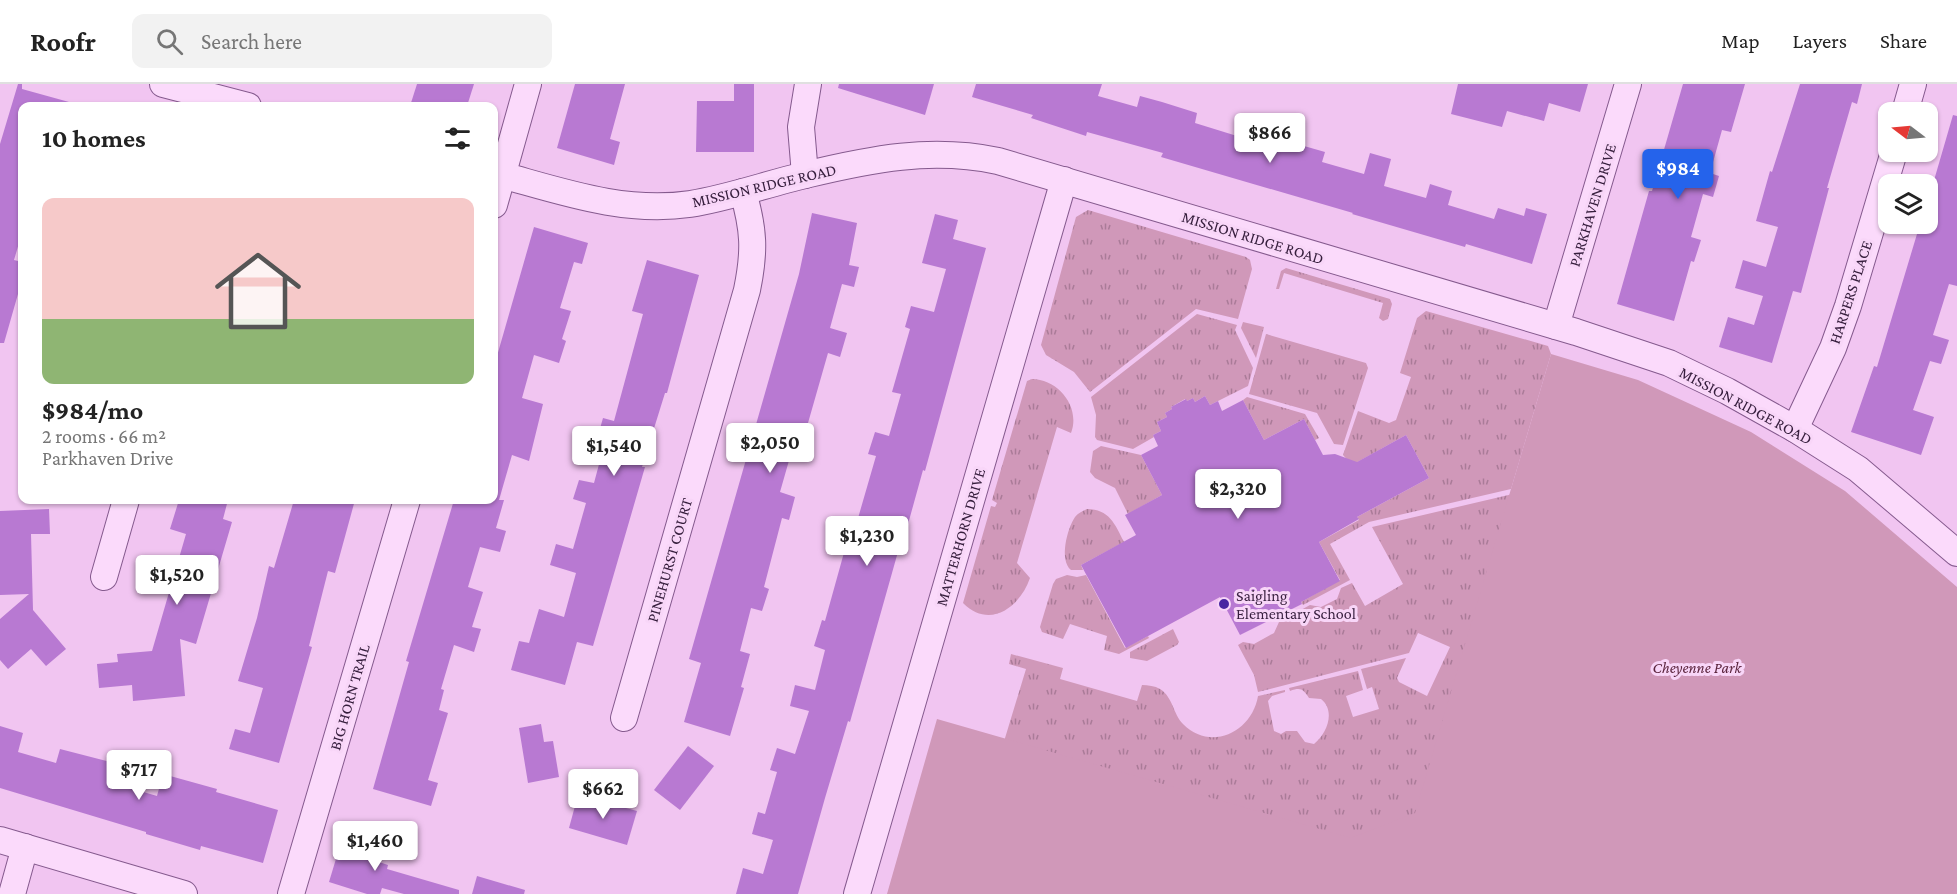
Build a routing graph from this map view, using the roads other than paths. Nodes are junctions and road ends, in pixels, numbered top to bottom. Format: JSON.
{"nodes":[{"id":1,"x":163,"y":84,"type":"edge"},
{"id":2,"x":528,"y":84,"type":"edge"},
{"id":3,"x":808,"y":84,"type":"edge"},
{"id":4,"x":1628,"y":84,"type":"edge"},
{"id":5,"x":1913,"y":84,"type":"edge"},
{"id":6,"x":245,"y":100,"type":"edge"},
{"id":7,"x":1908,"y":102,"type":"edge"},
{"id":8,"x":1890,"y":162,"type":"edge"},
{"id":9,"x":498,"y":174,"type":"edge"},
{"id":10,"x":805,"y":175,"type":"junction"},
{"id":11,"x":1064,"y":180,"type":"junction"},
{"id":12,"x":743,"y":192,"type":"junction"},
{"id":13,"x":1556,"y":326,"type":"junction"},
{"id":14,"x":1795,"y":429,"type":"junction"},
{"id":15,"x":125,"y":504,"type":"edge"},
{"id":16,"x":406,"y":504,"type":"edge"},
{"id":17,"x":1957,"y":553,"type":"edge"},
{"id":18,"x":104,"y":577,"type":"dead end"},
{"id":19,"x":624,"y":718,"type":"dead end"},
{"id":20,"x":0,"y":840,"type":"edge"},
{"id":21,"x":26,"y":847,"type":"junction"},
{"id":22,"x":12,"y":894,"type":"edge"},
{"id":23,"x":184,"y":894,"type":"edge"},
{"id":24,"x":291,"y":894,"type":"edge"},
{"id":25,"x":857,"y":894,"type":"edge"}],
"edges":[{"from":1,"to":6,"type":"street"},
{"from":2,"to":9,"type":"street"},
{"from":3,"to":10,"type":"street"},
{"from":4,"to":13,"type":"street","name":"PARKHAVEN DRIVE"},
{"from":5,"to":7,"type":"street"},
{"from":8,"to":14,"type":"street","name":"HARPERS PLACE"},
{"from":9,"to":12,"type":"street","name":"MISSION RIDGE ROAD"},
{"from":10,"to":11,"type":"street","name":"MISSION RIDGE ROAD"},
{"from":10,"to":12,"type":"street","name":"MISSION RIDGE ROAD"},
{"from":11,"to":13,"type":"street","name":"MISSION RIDGE ROAD"},
{"from":11,"to":25,"type":"street","name":"MATTERHORN DRIVE"},
{"from":12,"to":19,"type":"street","name":"PINEHURST COURT"},
{"from":13,"to":14,"type":"street","name":"MISSION RIDGE ROAD"},
{"from":14,"to":17,"type":"street","name":"MISSION RIDGE ROAD"},
{"from":15,"to":18,"type":"street"},
{"from":16,"to":24,"type":"street","name":"BIG HORN TRAIL"},
{"from":20,"to":21,"type":"street"},
{"from":21,"to":22,"type":"street"},
{"from":21,"to":23,"type":"street"}]}
